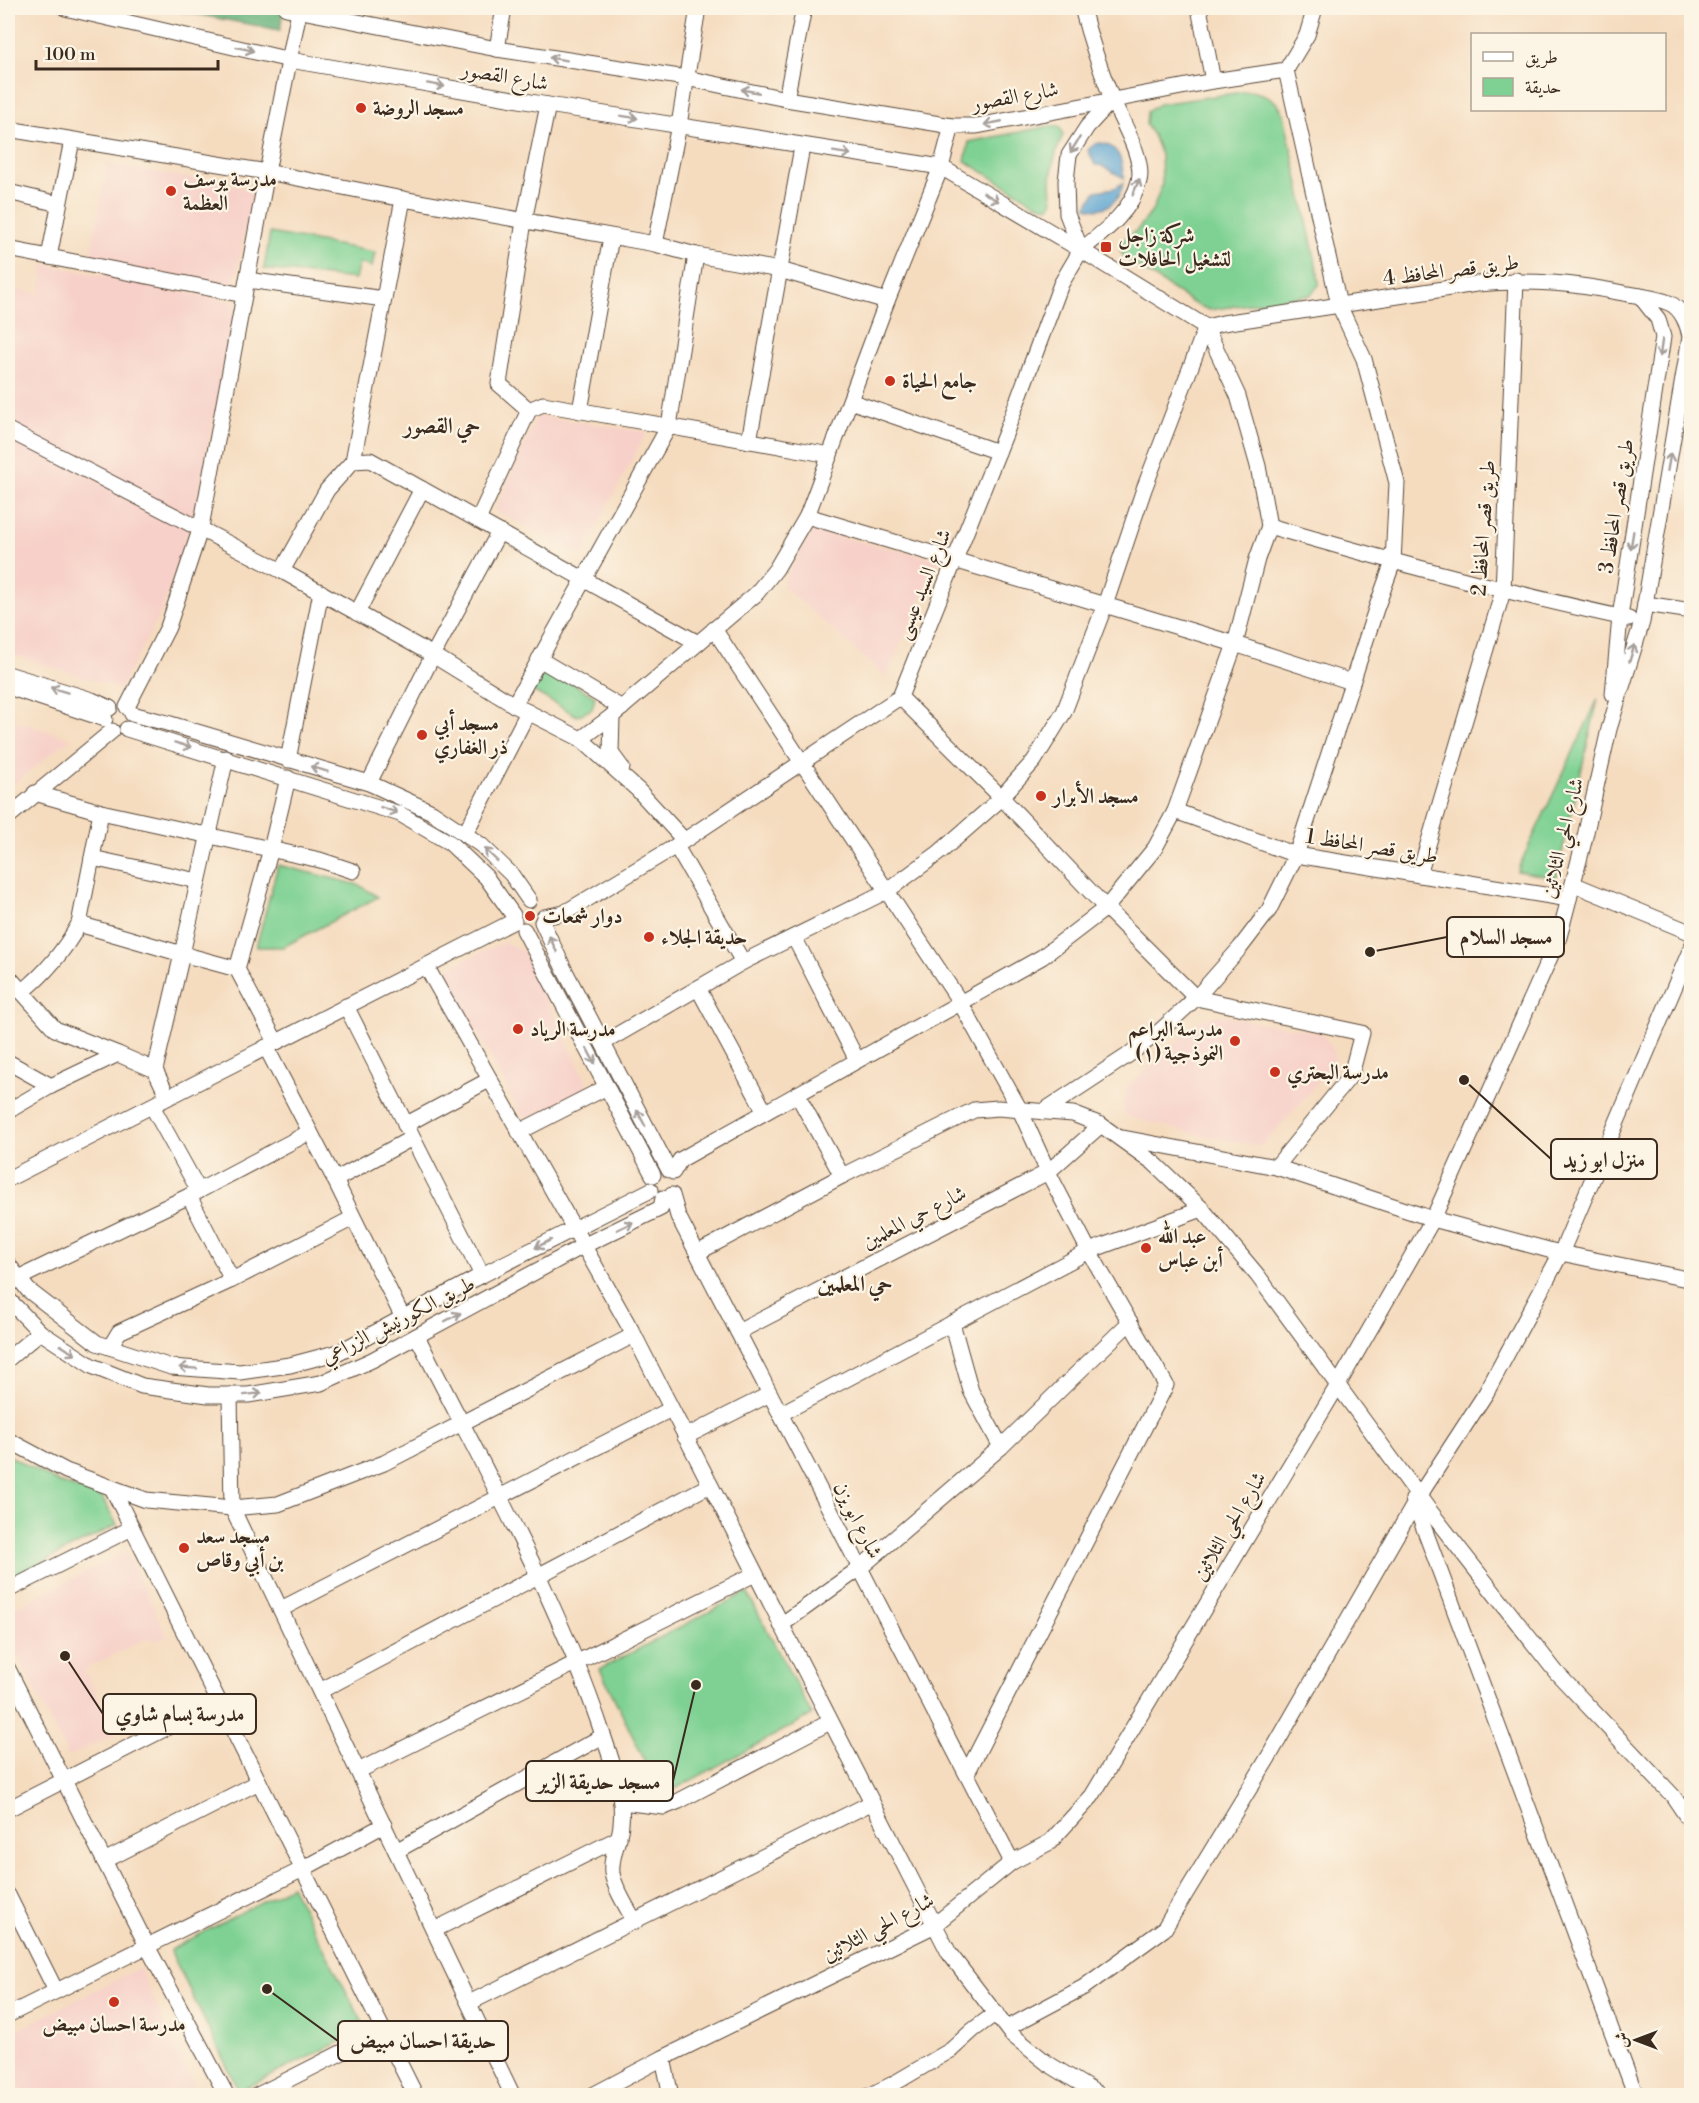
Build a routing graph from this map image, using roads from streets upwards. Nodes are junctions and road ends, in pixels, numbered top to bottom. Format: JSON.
{"nodes":[{"id":1,"x":65,"y":8,"type":"edge"},
{"id":2,"x":504,"y":8,"type":"edge"},
{"id":3,"x":698,"y":8,"type":"edge"},
{"id":4,"x":804,"y":8,"type":"edge"},
{"id":5,"x":1082,"y":8,"type":"edge"},
{"id":6,"x":1199,"y":8,"type":"edge"},
{"id":7,"x":1315,"y":8,"type":"edge"},
{"id":8,"x":293,"y":9,"type":"edge"},
{"id":9,"x":350,"y":14,"type":"edge"},
{"id":10,"x":497,"y":49,"type":"junction"},
{"id":11,"x":290,"y":60,"type":"junction"},
{"id":12,"x":1286,"y":70,"type":"junction"},
{"id":13,"x":686,"y":78,"type":"junction"},
{"id":14,"x":1213,"y":81,"type":"junction"},
{"id":15,"x":786,"y":99,"type":"junction"},
{"id":16,"x":1113,"y":100,"type":"junction"},
{"id":17,"x":548,"y":105,"type":"junction"},
{"id":18,"x":679,"y":125,"type":"junction"},
{"id":19,"x":952,"y":126,"type":"junction"},
{"id":20,"x":8,"y":129,"type":"edge"},
{"id":21,"x":72,"y":140,"type":"junction"},
{"id":22,"x":802,"y":147,"type":"junction"},
{"id":23,"x":941,"y":168,"type":"junction"},
{"id":24,"x":267,"y":172,"type":"junction"},
{"id":25,"x":8,"y":192,"type":"edge"},
{"id":26,"x":403,"y":199,"type":"junction"},
{"id":27,"x":59,"y":204,"type":"junction"},
{"id":28,"x":524,"y":221,"type":"junction"},
{"id":29,"x":611,"y":237,"type":"junction"},
{"id":30,"x":655,"y":244,"type":"junction"},
{"id":31,"x":8,"y":249,"type":"edge"},
{"id":32,"x":1082,"y":250,"type":"junction"},
{"id":33,"x":696,"y":255,"type":"junction"},
{"id":34,"x":49,"y":257,"type":"junction"},
{"id":35,"x":780,"y":270,"type":"junction"},
{"id":36,"x":1516,"y":280,"type":"junction"},
{"id":37,"x":245,"y":288,"type":"junction"},
{"id":38,"x":1640,"y":296,"type":"junction"},
{"id":39,"x":384,"y":299,"type":"junction"},
{"id":40,"x":887,"y":301,"type":"junction"},
{"id":41,"x":1339,"y":306,"type":"junction"},
{"id":42,"x":1206,"y":327,"type":"junction"},
{"id":43,"x":850,"y":401,"type":"junction"},
{"id":44,"x":529,"y":410,"type":"junction"},
{"id":45,"x":580,"y":411,"type":"junction"},
{"id":46,"x":669,"y":426,"type":"junction"},
{"id":47,"x":8,"y":430,"type":"edge"},
{"id":48,"x":749,"y":441,"type":"junction"},
{"id":49,"x":998,"y":452,"type":"junction"},
{"id":50,"x":830,"y":455,"type":"junction"},
{"id":51,"x":353,"y":461,"type":"junction"},
{"id":52,"x":422,"y":489,"type":"junction"},
{"id":53,"x":807,"y":516,"type":"junction"},
{"id":54,"x":478,"y":520,"type":"junction"},
{"id":55,"x":1269,"y":526,"type":"junction"},
{"id":56,"x":201,"y":528,"type":"junction"},
{"id":57,"x":499,"y":532,"type":"junction"},
{"id":58,"x":956,"y":559,"type":"junction"},
{"id":59,"x":1393,"y":562,"type":"junction"},
{"id":60,"x":282,"y":571,"type":"junction"},
{"id":61,"x":583,"y":579,"type":"junction"},
{"id":62,"x":1503,"y":591,"type":"junction"},
{"id":63,"x":321,"y":592,"type":"junction"},
{"id":64,"x":1645,"y":604,"type":"junction"},
{"id":65,"x":1105,"y":605,"type":"junction"},
{"id":66,"x":1692,"y":611,"type":"edge"},
{"id":67,"x":357,"y":613,"type":"junction"},
{"id":68,"x":1620,"y":617,"type":"junction"},
{"id":69,"x":1642,"y":622,"type":"junction"},
{"id":70,"x":714,"y":629,"type":"junction"},
{"id":71,"x":698,"y":643,"type":"junction"},
{"id":72,"x":1235,"y":644,"type":"junction"},
{"id":73,"x":433,"y":655,"type":"junction"},
{"id":74,"x":539,"y":659,"type":"junction"},
{"id":75,"x":8,"y":674,"type":"edge"},
{"id":76,"x":1352,"y":682,"type":"junction"},
{"id":77,"x":8,"y":687,"type":"edge"},
{"id":78,"x":900,"y":698,"type":"junction"},
{"id":79,"x":521,"y":708,"type":"junction"},
{"id":80,"x":617,"y":712,"type":"junction"},
{"id":81,"x":119,"y":718,"type":"junction"},
{"id":82,"x":1609,"y":729,"type":"junction"},
{"id":83,"x":581,"y":740,"type":"junction"},
{"id":84,"x":226,"y":758,"type":"junction"},
{"id":85,"x":288,"y":759,"type":"junction"},
{"id":86,"x":802,"y":761,"type":"junction"},
{"id":87,"x":288,"y":778,"type":"junction"},
{"id":88,"x":369,"y":783,"type":"junction"},
{"id":89,"x":638,"y":790,"type":"junction"},
{"id":90,"x":35,"y":793,"type":"junction"},
{"id":91,"x":1001,"y":797,"type":"junction"},
{"id":92,"x":1175,"y":811,"type":"junction"},
{"id":93,"x":101,"y":812,"type":"junction"},
{"id":94,"x":8,"y":817,"type":"edge"},
{"id":95,"x":465,"y":834,"type":"junction"},
{"id":96,"x":208,"y":835,"type":"junction"},
{"id":97,"x":680,"y":843,"type":"junction"},
{"id":98,"x":271,"y":849,"type":"junction"},
{"id":99,"x":1296,"y":855,"type":"junction"},
{"id":100,"x":92,"y":858,"type":"junction"},
{"id":101,"x":353,"y":871,"type":"dead end"},
{"id":102,"x":1419,"y":875,"type":"junction"},
{"id":103,"x":198,"y":881,"type":"junction"},
{"id":104,"x":1573,"y":884,"type":"junction"},
{"id":105,"x":887,"y":891,"type":"junction"},
{"id":106,"x":1569,"y":899,"type":"junction"},
{"id":107,"x":529,"y":900,"type":"junction"},
{"id":108,"x":1107,"y":908,"type":"junction"},
{"id":109,"x":543,"y":919,"type":"junction"},
{"id":110,"x":517,"y":922,"type":"junction"},
{"id":111,"x":79,"y":924,"type":"junction"},
{"id":112,"x":1692,"y":933,"type":"edge"},
{"id":113,"x":794,"y":937,"type":"junction"},
{"id":114,"x":1692,"y":946,"type":"edge"},
{"id":115,"x":182,"y":954,"type":"junction"},
{"id":116,"x":743,"y":962,"type":"junction"},
{"id":117,"x":426,"y":966,"type":"junction"},
{"id":118,"x":237,"y":969,"type":"junction"},
{"id":119,"x":8,"y":976,"type":"edge"},
{"id":120,"x":698,"y":988,"type":"junction"},
{"id":121,"x":22,"y":992,"type":"junction"},
{"id":122,"x":1196,"y":998,"type":"junction"},
{"id":123,"x":960,"y":1002,"type":"junction"},
{"id":124,"x":346,"y":1006,"type":"junction"},
{"id":125,"x":603,"y":1043,"type":"junction"},
{"id":126,"x":271,"y":1045,"type":"junction"},
{"id":127,"x":118,"y":1054,"type":"junction"},
{"id":128,"x":857,"y":1060,"type":"junction"},
{"id":129,"x":8,"y":1062,"type":"edge"},
{"id":130,"x":154,"y":1070,"type":"junction"},
{"id":131,"x":489,"y":1080,"type":"junction"},
{"id":132,"x":51,"y":1086,"type":"junction"},
{"id":133,"x":607,"y":1086,"type":"junction"},
{"id":134,"x":797,"y":1094,"type":"junction"},
{"id":135,"x":168,"y":1097,"type":"junction"},
{"id":136,"x":152,"y":1106,"type":"junction"},
{"id":137,"x":1020,"y":1110,"type":"junction"},
{"id":138,"x":8,"y":1111,"type":"edge"},
{"id":139,"x":765,"y":1112,"type":"junction"},
{"id":140,"x":1042,"y":1112,"type":"junction"},
{"id":141,"x":1101,"y":1125,"type":"junction"},
{"id":142,"x":409,"y":1131,"type":"junction"},
{"id":143,"x":310,"y":1132,"type":"junction"},
{"id":144,"x":519,"y":1132,"type":"junction"},
{"id":145,"x":1117,"y":1137,"type":"junction"},
{"id":146,"x":1276,"y":1167,"type":"junction"},
{"id":147,"x":671,"y":1171,"type":"junction"},
{"id":148,"x":1048,"y":1172,"type":"junction"},
{"id":149,"x":842,"y":1176,"type":"junction"},
{"id":150,"x":8,"y":1179,"type":"edge"},
{"id":151,"x":336,"y":1180,"type":"junction"},
{"id":152,"x":660,"y":1189,"type":"junction"},
{"id":153,"x":194,"y":1194,"type":"junction"},
{"id":154,"x":1202,"y":1209,"type":"junction"},
{"id":155,"x":353,"y":1218,"type":"junction"},
{"id":156,"x":1433,"y":1219,"type":"junction"},
{"id":157,"x":573,"y":1229,"type":"junction"},
{"id":158,"x":583,"y":1246,"type":"junction"},
{"id":159,"x":1089,"y":1251,"type":"junction"},
{"id":160,"x":697,"y":1253,"type":"junction"},
{"id":161,"x":1561,"y":1253,"type":"junction"},
{"id":162,"x":8,"y":1264,"type":"edge"},
{"id":163,"x":482,"y":1275,"type":"junction"},
{"id":164,"x":19,"y":1278,"type":"junction"},
{"id":165,"x":232,"y":1280,"type":"junction"},
{"id":166,"x":1692,"y":1280,"type":"edge"},
{"id":167,"x":8,"y":1299,"type":"edge"},
{"id":168,"x":403,"y":1318,"type":"junction"},
{"id":169,"x":1131,"y":1322,"type":"junction"},
{"id":170,"x":952,"y":1323,"type":"junction"},
{"id":171,"x":40,"y":1332,"type":"junction"},
{"id":172,"x":738,"y":1332,"type":"junction"},
{"id":173,"x":634,"y":1335,"type":"junction"},
{"id":174,"x":417,"y":1336,"type":"junction"},
{"id":175,"x":110,"y":1347,"type":"junction"},
{"id":176,"x":8,"y":1359,"type":"edge"},
{"id":177,"x":1338,"y":1385,"type":"junction"},
{"id":178,"x":770,"y":1394,"type":"junction"},
{"id":179,"x":230,"y":1395,"type":"junction"},
{"id":180,"x":671,"y":1409,"type":"junction"},
{"id":181,"x":780,"y":1414,"type":"junction"},
{"id":182,"x":461,"y":1425,"type":"junction"},
{"id":183,"x":685,"y":1437,"type":"junction"},
{"id":184,"x":8,"y":1440,"type":"edge"},
{"id":185,"x":1001,"y":1446,"type":"junction"},
{"id":186,"x":710,"y":1485,"type":"junction"},
{"id":187,"x":112,"y":1488,"type":"junction"},
{"id":188,"x":498,"y":1498,"type":"junction"},
{"id":189,"x":1417,"y":1500,"type":"junction"},
{"id":190,"x":232,"y":1508,"type":"junction"},
{"id":191,"x":132,"y":1528,"type":"junction"},
{"id":192,"x":860,"y":1568,"type":"junction"},
{"id":193,"x":755,"y":1575,"type":"junction"},
{"id":194,"x":538,"y":1576,"type":"junction"},
{"id":195,"x":8,"y":1590,"type":"edge"},
{"id":196,"x":281,"y":1609,"type":"junction"},
{"id":197,"x":781,"y":1625,"type":"junction"},
{"id":198,"x":577,"y":1664,"type":"junction"},
{"id":199,"x":8,"y":1669,"type":"edge"},
{"id":200,"x":320,"y":1691,"type":"junction"},
{"id":201,"x":219,"y":1701,"type":"junction"},
{"id":202,"x":830,"y":1722,"type":"junction"},
{"id":203,"x":603,"y":1736,"type":"junction"},
{"id":204,"x":358,"y":1771,"type":"junction"},
{"id":205,"x":967,"y":1773,"type":"junction"},
{"id":206,"x":63,"y":1780,"type":"junction"},
{"id":207,"x":260,"y":1782,"type":"junction"},
{"id":208,"x":621,"y":1802,"type":"junction"},
{"id":209,"x":871,"y":1803,"type":"junction"},
{"id":210,"x":8,"y":1809,"type":"edge"},
{"id":211,"x":1692,"y":1824,"type":"edge"},
{"id":212,"x":384,"y":1825,"type":"junction"},
{"id":213,"x":619,"y":1838,"type":"junction"},
{"id":214,"x":396,"y":1851,"type":"junction"},
{"id":215,"x":104,"y":1861,"type":"junction"},
{"id":216,"x":1012,"y":1862,"type":"junction"},
{"id":217,"x":303,"y":1869,"type":"junction"},
{"id":218,"x":8,"y":1895,"type":"edge"},
{"id":219,"x":635,"y":1922,"type":"junction"},
{"id":220,"x":933,"y":1926,"type":"junction"},
{"id":221,"x":434,"y":1930,"type":"junction"},
{"id":222,"x":147,"y":1946,"type":"junction"},
{"id":223,"x":56,"y":1991,"type":"junction"},
{"id":224,"x":469,"y":2003,"type":"junction"},
{"id":225,"x":996,"y":2013,"type":"junction"},
{"id":226,"x":8,"y":2015,"type":"edge"},
{"id":227,"x":1007,"y":2028,"type":"junction"},
{"id":228,"x":384,"y":2031,"type":"junction"},
{"id":229,"x":663,"y":2058,"type":"junction"},
{"id":230,"x":227,"y":2096,"type":"edge"},
{"id":231,"x":256,"y":2096,"type":"edge"},
{"id":232,"x":416,"y":2096,"type":"edge"},
{"id":233,"x":513,"y":2096,"type":"edge"},
{"id":234,"x":591,"y":2096,"type":"edge"},
{"id":235,"x":670,"y":2096,"type":"edge"},
{"id":236,"x":869,"y":2096,"type":"edge"},
{"id":237,"x":1101,"y":2096,"type":"edge"},
{"id":238,"x":1636,"y":2096,"type":"edge"}],
"edges":[{"from":1,"to":11,"type":"street","name":"شارع القصور","one_way":true},
{"from":2,"to":10,"type":"street"},
{"from":3,"to":13,"type":"street"},
{"from":4,"to":15,"type":"street"},
{"from":5,"to":16,"type":"street","name":"شارع السيد عيسى"},
{"from":6,"to":14,"type":"street"},
{"from":7,"to":12,"type":"street"},
{"from":8,"to":9,"type":"street","name":"شارع القصور"},
{"from":8,"to":11,"type":"street"},
{"from":9,"to":10,"type":"street","name":"شارع القصور"},
{"from":13,"to":10,"type":"street","name":"شارع القصور","one_way":true},
{"from":11,"to":17,"type":"street","name":"شارع القصور","one_way":true},
{"from":11,"to":24,"type":"street"},
{"from":12,"to":14,"type":"street","name":"شارع القصور"},
{"from":12,"to":41,"type":"street"},
{"from":15,"to":13,"type":"street","name":"شارع القصور","one_way":true},
{"from":13,"to":18,"type":"street"},
{"from":14,"to":16,"type":"street","name":"شارع القصور"},
{"from":15,"to":19,"type":"street","name":"شارع القصور"},
{"from":16,"to":19,"type":"street","name":"شارع القصور","one_way":true},
{"from":16,"to":32,"type":"street","one_way":true},
{"from":32,"to":16,"type":"street","name":"شارع السيد عيسى","one_way":true},
{"from":17,"to":18,"type":"street","name":"شارع القصور","one_way":true},
{"from":17,"to":28,"type":"street"},
{"from":18,"to":22,"type":"street","name":"شارع القصور"},
{"from":18,"to":30,"type":"street"},
{"from":19,"to":23,"type":"street"},
{"from":20,"to":21,"type":"street"},
{"from":21,"to":24,"type":"street"},
{"from":21,"to":27,"type":"street"},
{"from":22,"to":23,"type":"street","name":"شارع القصور","one_way":true},
{"from":22,"to":35,"type":"street"},
{"from":23,"to":32,"type":"street","one_way":true},
{"from":23,"to":40,"type":"street"},
{"from":24,"to":26,"type":"street"},
{"from":24,"to":37,"type":"street"},
{"from":25,"to":27,"type":"street"},
{"from":26,"to":28,"type":"street"},
{"from":26,"to":39,"type":"street"},
{"from":27,"to":34,"type":"street"},
{"from":28,"to":29,"type":"street"},
{"from":28,"to":44,"type":"street"},
{"from":29,"to":30,"type":"street"},
{"from":29,"to":45,"type":"street"},
{"from":30,"to":33,"type":"street"},
{"from":31,"to":34,"type":"street"},
{"from":32,"to":42,"type":"street"},
{"from":32,"to":49,"type":"street","name":"شارع السيد عيسى"},
{"from":33,"to":35,"type":"street"},
{"from":33,"to":46,"type":"street"},
{"from":34,"to":37,"type":"street"},
{"from":35,"to":40,"type":"street"},
{"from":35,"to":48,"type":"street"},
{"from":36,"to":38,"type":"street","name":"طريق قصر المحافظ 4"},
{"from":36,"to":41,"type":"street","name":"طريق قصر المحافظ 4"},
{"from":36,"to":62,"type":"street","name":"طريق قصر المحافظ 2"},
{"from":37,"to":39,"type":"street"},
{"from":37,"to":56,"type":"street"},
{"from":64,"to":38,"type":"street","name":"طريق قصر المحافظ 4","one_way":true},
{"from":38,"to":68,"type":"street","name":"طريق قصر المحافظ 3","one_way":true},
{"from":39,"to":51,"type":"street"},
{"from":40,"to":43,"type":"street"},
{"from":41,"to":42,"type":"street","name":"طريق قصر المحافظ 4"},
{"from":41,"to":59,"type":"street"},
{"from":42,"to":55,"type":"street"},
{"from":42,"to":65,"type":"street"},
{"from":43,"to":49,"type":"street"},
{"from":43,"to":50,"type":"street"},
{"from":44,"to":45,"type":"street"},
{"from":44,"to":54,"type":"street"},
{"from":45,"to":46,"type":"street"},
{"from":46,"to":48,"type":"street"},
{"from":46,"to":61,"type":"street"},
{"from":47,"to":56,"type":"street"},
{"from":48,"to":50,"type":"street"},
{"from":49,"to":58,"type":"street","name":"شارع السيد عيسى"},
{"from":50,"to":53,"type":"street"},
{"from":51,"to":52,"type":"street"},
{"from":51,"to":60,"type":"street"},
{"from":52,"to":54,"type":"street"},
{"from":52,"to":67,"type":"street"},
{"from":53,"to":58,"type":"street"},
{"from":53,"to":70,"type":"street"},
{"from":54,"to":57,"type":"street"},
{"from":55,"to":59,"type":"street"},
{"from":55,"to":72,"type":"street"},
{"from":56,"to":60,"type":"street"},
{"from":56,"to":81,"type":"street"},
{"from":57,"to":61,"type":"street"},
{"from":57,"to":73,"type":"street"},
{"from":58,"to":65,"type":"street"},
{"from":58,"to":78,"type":"street","name":"شارع السيد عيسى"},
{"from":59,"to":62,"type":"street"},
{"from":59,"to":76,"type":"street"},
{"from":60,"to":63,"type":"street"},
{"from":61,"to":71,"type":"street"},
{"from":61,"to":74,"type":"street"},
{"from":62,"to":68,"type":"street"},
{"from":62,"to":102,"type":"street","name":"طريق قصر المحافظ 2"},
{"from":63,"to":67,"type":"street"},
{"from":63,"to":85,"type":"street"},
{"from":64,"to":66,"type":"street"},
{"from":64,"to":69,"type":"street","name":"طريق قصر المحافظ 4"},
{"from":65,"to":72,"type":"street"},
{"from":65,"to":91,"type":"street"},
{"from":67,"to":73,"type":"street"},
{"from":68,"to":69,"type":"street"},
{"from":68,"to":82,"type":"street","name":"طريق قصر المحافظ 3"},
{"from":82,"to":69,"type":"street","name":"طريق قصر المحافظ 4","one_way":true},
{"from":70,"to":71,"type":"street"},
{"from":70,"to":86,"type":"street"},
{"from":71,"to":80,"type":"street"},
{"from":72,"to":76,"type":"street"},
{"from":72,"to":92,"type":"street"},
{"from":73,"to":79,"type":"street"},
{"from":73,"to":88,"type":"street"},
{"from":74,"to":79,"type":"street"},
{"from":74,"to":80,"type":"street"},
{"from":81,"to":75,"type":"street","one_way":true},
{"from":76,"to":99,"type":"street"},
{"from":77,"to":81,"type":"street"},
{"from":78,"to":86,"type":"street"},
{"from":78,"to":91,"type":"street"},
{"from":79,"to":83,"type":"street"},
{"from":79,"to":95,"type":"street"},
{"from":80,"to":83,"type":"street"},
{"from":80,"to":89,"type":"street"},
{"from":81,"to":84,"type":"street","one_way":true},
{"from":81,"to":85,"type":"street"},
{"from":81,"to":90,"type":"street"},
{"from":82,"to":104,"type":"street","name":"شارع الحي الثلاثين"},
{"from":83,"to":89,"type":"street"},
{"from":84,"to":87,"type":"street"},
{"from":84,"to":96,"type":"street"},
{"from":88,"to":85,"type":"street","one_way":true},
{"from":86,"to":97,"type":"street"},
{"from":86,"to":105,"type":"street"},
{"from":87,"to":98,"type":"street"},
{"from":87,"to":110,"type":"street","one_way":true},
{"from":88,"to":95,"type":"street"},
{"from":89,"to":97,"type":"street"},
{"from":90,"to":93,"type":"street"},
{"from":90,"to":94,"type":"street"},
{"from":91,"to":105,"type":"street"},
{"from":91,"to":108,"type":"street"},
{"from":92,"to":99,"type":"street","name":"طريق قصر المحافظ 1"},
{"from":92,"to":108,"type":"street"},
{"from":93,"to":96,"type":"street"},
{"from":93,"to":100,"type":"street"},
{"from":107,"to":95,"type":"street","one_way":true},
{"from":96,"to":98,"type":"street"},
{"from":96,"to":103,"type":"street"},
{"from":97,"to":109,"type":"street"},
{"from":97,"to":116,"type":"street"},
{"from":98,"to":101,"type":"street"},
{"from":98,"to":118,"type":"street"},
{"from":99,"to":102,"type":"street","name":"طريق قصر المحافظ 1"},
{"from":99,"to":122,"type":"street"},
{"from":100,"to":103,"type":"street"},
{"from":100,"to":111,"type":"street"},
{"from":102,"to":106,"type":"street","name":"طريق قصر المحافظ 1"},
{"from":103,"to":115,"type":"street"},
{"from":104,"to":106,"type":"street","name":"شارع الحي الثلاثين"},
{"from":104,"to":112,"type":"street"},
{"from":105,"to":113,"type":"street"},
{"from":105,"to":123,"type":"street"},
{"from":106,"to":156,"type":"street","name":"شارع الحي الثلاثين"},
{"from":107,"to":109,"type":"street"},
{"from":107,"to":110,"type":"street"},
{"from":108,"to":122,"type":"street"},
{"from":108,"to":123,"type":"street"},
{"from":109,"to":110,"type":"street"},
{"from":125,"to":109,"type":"street","one_way":true},
{"from":110,"to":117,"type":"street"},
{"from":110,"to":133,"type":"street","one_way":true},
{"from":111,"to":115,"type":"street"},
{"from":111,"to":121,"type":"street"},
{"from":113,"to":116,"type":"street"},
{"from":113,"to":128,"type":"street"},
{"from":114,"to":161,"type":"street"},
{"from":115,"to":118,"type":"street"},
{"from":115,"to":130,"type":"street"},
{"from":116,"to":120,"type":"street"},
{"from":117,"to":124,"type":"street"},
{"from":117,"to":131,"type":"street"},
{"from":118,"to":126,"type":"street"},
{"from":119,"to":121,"type":"street"},
{"from":120,"to":125,"type":"street"},
{"from":120,"to":139,"type":"street"},
{"from":121,"to":127,"type":"street"},
{"from":122,"to":140,"type":"street"},
{"from":122,"to":146,"type":"street"},
{"from":123,"to":128,"type":"street"},
{"from":123,"to":137,"type":"street"},
{"from":124,"to":126,"type":"street"},
{"from":124,"to":142,"type":"street"},
{"from":147,"to":125,"type":"street","one_way":true},
{"from":126,"to":135,"type":"street"},
{"from":126,"to":143,"type":"street"},
{"from":127,"to":130,"type":"street"},
{"from":127,"to":132,"type":"street"},
{"from":128,"to":134,"type":"street"},
{"from":129,"to":132,"type":"street"},
{"from":130,"to":135,"type":"street"},
{"from":131,"to":142,"type":"street"},
{"from":131,"to":144,"type":"street"},
{"from":132,"to":138,"type":"street"},
{"from":133,"to":144,"type":"street"},
{"from":133,"to":152,"type":"street"},
{"from":134,"to":139,"type":"street"},
{"from":134,"to":149,"type":"street"},
{"from":135,"to":136,"type":"street"},
{"from":136,"to":150,"type":"street"},
{"from":136,"to":153,"type":"street"},
{"from":137,"to":140,"type":"street"},
{"from":137,"to":148,"type":"street"},
{"from":137,"to":149,"type":"street"},
{"from":139,"to":147,"type":"street"},
{"from":140,"to":141,"type":"street"},
{"from":141,"to":145,"type":"street"},
{"from":141,"to":148,"type":"street","name":"شارع حي المعلمين"},
{"from":142,"to":151,"type":"street"},
{"from":142,"to":163,"type":"street"},
{"from":143,"to":151,"type":"street"},
{"from":143,"to":153,"type":"street"},
{"from":144,"to":157,"type":"street"},
{"from":145,"to":146,"type":"street"},
{"from":145,"to":154,"type":"street"},
{"from":146,"to":156,"type":"street"},
{"from":147,"to":152,"type":"street"},
{"from":147,"to":152,"type":"street"},
{"from":148,"to":159,"type":"street"},
{"from":148,"to":172,"type":"street","name":"شارع حي المعلمين"},
{"from":149,"to":160,"type":"street"},
{"from":151,"to":155,"type":"street"},
{"from":152,"to":157,"type":"street"},
{"from":158,"to":152,"type":"street","name":"طريق الكورنيش الزراعي","one_way":true},
{"from":152,"to":160,"type":"street","name":"شارع ابو يزن"},
{"from":153,"to":164,"type":"street"},
{"from":153,"to":165,"type":"street"},
{"from":154,"to":159,"type":"street"},
{"from":154,"to":177,"type":"street"},
{"from":155,"to":165,"type":"street"},
{"from":155,"to":168,"type":"street"},
{"from":156,"to":161,"type":"street"},
{"from":156,"to":177,"type":"street","name":"شارع الحي الثلاثين"},
{"from":157,"to":158,"type":"street"},
{"from":157,"to":163,"type":"street","one_way":true},
{"from":158,"to":173,"type":"street"},
{"from":174,"to":158,"type":"street","name":"طريق الكورنيش الزراعي","one_way":true},
{"from":159,"to":169,"type":"street"},
{"from":159,"to":170,"type":"street"},
{"from":160,"to":172,"type":"street","name":"شارع ابو يزن"},
{"from":161,"to":166,"type":"street"},
{"from":161,"to":189,"type":"street"},
{"from":162,"to":164,"type":"street"},
{"from":163,"to":168,"type":"street"},
{"from":164,"to":175,"type":"street"},
{"from":165,"to":175,"type":"street"},
{"from":167,"to":171,"type":"street","name":"طريق الكورنيش الزراعي"},
{"from":168,"to":175,"type":"street","one_way":true},
{"from":169,"to":185,"type":"street"},
{"from":169,"to":205,"type":"street"},
{"from":170,"to":181,"type":"street"},
{"from":170,"to":185,"type":"street"},
{"from":171,"to":176,"type":"street"},
{"from":171,"to":179,"type":"street","name":"طريق الكورنيش الزراعي","one_way":true},
{"from":172,"to":178,"type":"street","name":"شارع ابو يزن"},
{"from":173,"to":180,"type":"street"},
{"from":173,"to":182,"type":"street"},
{"from":179,"to":174,"type":"street","name":"طريق الكورنيش الزراعي","one_way":true},
{"from":174,"to":182,"type":"street"},
{"from":177,"to":189,"type":"street"},
{"from":177,"to":216,"type":"street","name":"شارع الحي الثلاثين"},
{"from":178,"to":181,"type":"street","name":"شارع ابو يزن"},
{"from":178,"to":183,"type":"street"},
{"from":179,"to":190,"type":"street"},
{"from":180,"to":183,"type":"street"},
{"from":180,"to":188,"type":"street"},
{"from":181,"to":192,"type":"street","name":"شارع ابو يزن"},
{"from":182,"to":188,"type":"street"},
{"from":182,"to":190,"type":"street"},
{"from":183,"to":186,"type":"street"},
{"from":184,"to":187,"type":"street"},
{"from":185,"to":192,"type":"street"},
{"from":186,"to":193,"type":"street"},
{"from":186,"to":194,"type":"street"},
{"from":187,"to":190,"type":"street"},
{"from":187,"to":191,"type":"street"},
{"from":188,"to":194,"type":"street"},
{"from":188,"to":196,"type":"street"},
{"from":189,"to":211,"type":"street"},
{"from":189,"to":227,"type":"street"},
{"from":189,"to":238,"type":"street"},
{"from":190,"to":196,"type":"street"},
{"from":191,"to":195,"type":"street"},
{"from":191,"to":201,"type":"street"},
{"from":192,"to":197,"type":"street"},
{"from":192,"to":205,"type":"street","name":"شارع ابو يزن"},
{"from":193,"to":197,"type":"street"},
{"from":193,"to":198,"type":"street"},
{"from":194,"to":198,"type":"street"},
{"from":194,"to":200,"type":"street"},
{"from":196,"to":200,"type":"street"},
{"from":197,"to":202,"type":"street"},
{"from":198,"to":203,"type":"street"},
{"from":198,"to":204,"type":"street"},
{"from":199,"to":206,"type":"street"},
{"from":200,"to":204,"type":"street"},
{"from":201,"to":206,"type":"street"},
{"from":201,"to":207,"type":"street"},
{"from":202,"to":208,"type":"street"},
{"from":202,"to":209,"type":"street"},
{"from":203,"to":208,"type":"street"},
{"from":203,"to":214,"type":"street"},
{"from":204,"to":212,"type":"street"},
{"from":205,"to":216,"type":"street","name":"شارع ابو يزن"},
{"from":206,"to":210,"type":"street"},
{"from":206,"to":215,"type":"street"},
{"from":207,"to":215,"type":"street"},
{"from":207,"to":217,"type":"street"},
{"from":208,"to":213,"type":"street"},
{"from":209,"to":219,"type":"street"},
{"from":209,"to":220,"type":"street"},
{"from":212,"to":214,"type":"street"},
{"from":212,"to":217,"type":"street"},
{"from":213,"to":219,"type":"street"},
{"from":213,"to":221,"type":"street"},
{"from":214,"to":221,"type":"street"},
{"from":215,"to":222,"type":"street"},
{"from":216,"to":220,"type":"street","name":"شارع الحي الثلاثين"},
{"from":217,"to":222,"type":"street"},
{"from":217,"to":228,"type":"street"},
{"from":218,"to":223,"type":"street"},
{"from":219,"to":224,"type":"street"},
{"from":220,"to":225,"type":"street"},
{"from":220,"to":229,"type":"street","name":"شارع الحي الثلاثين"},
{"from":221,"to":224,"type":"street"},
{"from":222,"to":223,"type":"street"},
{"from":222,"to":230,"type":"street"},
{"from":223,"to":226,"type":"street"},
{"from":224,"to":233,"type":"street"},
{"from":225,"to":227,"type":"street"},
{"from":225,"to":236,"type":"street"},
{"from":227,"to":237,"type":"street"},
{"from":228,"to":231,"type":"street"},
{"from":228,"to":232,"type":"street"},
{"from":229,"to":234,"type":"street","name":"شارع الحي الثلاثين"},
{"from":229,"to":235,"type":"street"}]}
